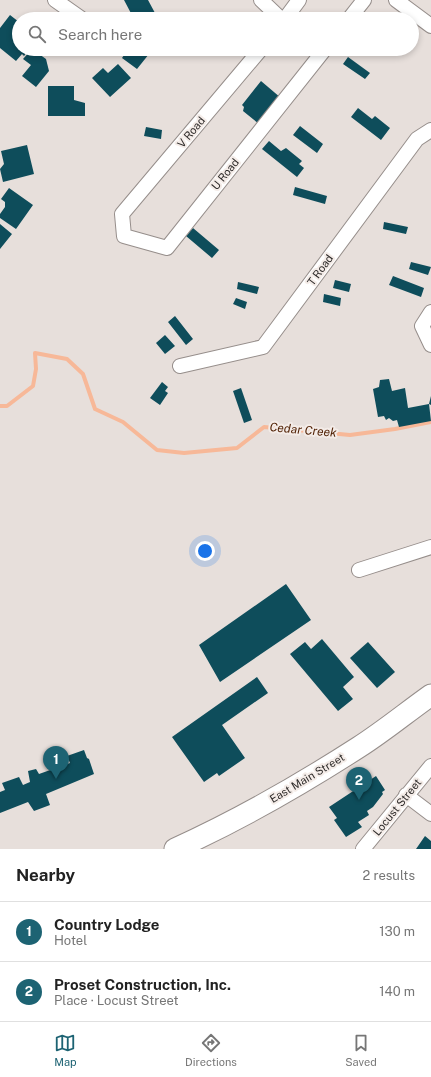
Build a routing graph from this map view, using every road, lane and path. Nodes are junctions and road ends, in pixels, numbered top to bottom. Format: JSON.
{"nodes":[{"id":1,"x":55,"y":0,"type":"edge"},
{"id":2,"x":261,"y":0,"type":"edge"},
{"id":3,"x":299,"y":0,"type":"edge"},
{"id":4,"x":364,"y":0,"type":"edge"},
{"id":5,"x":396,"y":0,"type":"edge"},
{"id":6,"x":412,"y":5,"type":"edge"},
{"id":7,"x":72,"y":12,"type":"edge"},
{"id":8,"x":274,"y":12,"type":"edge"},
{"id":9,"x":291,"y":12,"type":"edge"},
{"id":10,"x":355,"y":12,"type":"edge"},
{"id":11,"x":419,"y":13,"type":"edge"},
{"id":12,"x":431,"y":26,"type":"edge"},
{"id":13,"x":255,"y":56,"type":"edge"},
{"id":14,"x":319,"y":56,"type":"edge"},
{"id":15,"x":431,"y":130,"type":"edge"},
{"id":16,"x":122,"y":214,"type":"joint"},
{"id":17,"x":431,"y":312,"type":"edge"},
{"id":18,"x":431,"y":345,"type":"edge"},
{"id":19,"x":180,"y":366,"type":"dead end"},
{"id":20,"x":431,"y":547,"type":"edge"},
{"id":21,"x":359,"y":570,"type":"dead end"},
{"id":22,"x":431,"y":695,"type":"edge"},
{"id":23,"x":431,"y":766,"type":"edge"},
{"id":24,"x":406,"y":795,"type":"junction"},
{"id":25,"x":431,"y":814,"type":"edge"},
{"id":26,"x":175,"y":849,"type":"edge"},
{"id":27,"x":363,"y":849,"type":"edge"}],
"edges":[{"from":1,"to":7,"type":"street"},
{"from":2,"to":8,"type":"street"},
{"from":3,"to":9,"type":"street"},
{"from":4,"to":10,"type":"street"},
{"from":5,"to":6,"type":"street"},
{"from":11,"to":12,"type":"street"},
{"from":13,"to":16,"type":"street","name":"V Road"},
{"from":14,"to":16,"type":"street","name":"U Road"},
{"from":15,"to":19,"type":"street","name":"T Road"},
{"from":17,"to":18,"type":"street"},
{"from":20,"to":21,"type":"street"},
{"from":22,"to":26,"type":"highway","name":"East Main Street"},
{"from":23,"to":24,"type":"street","name":"Locust Street"},
{"from":24,"to":25,"type":"street"},
{"from":24,"to":27,"type":"street","name":"Locust Street"}]}
